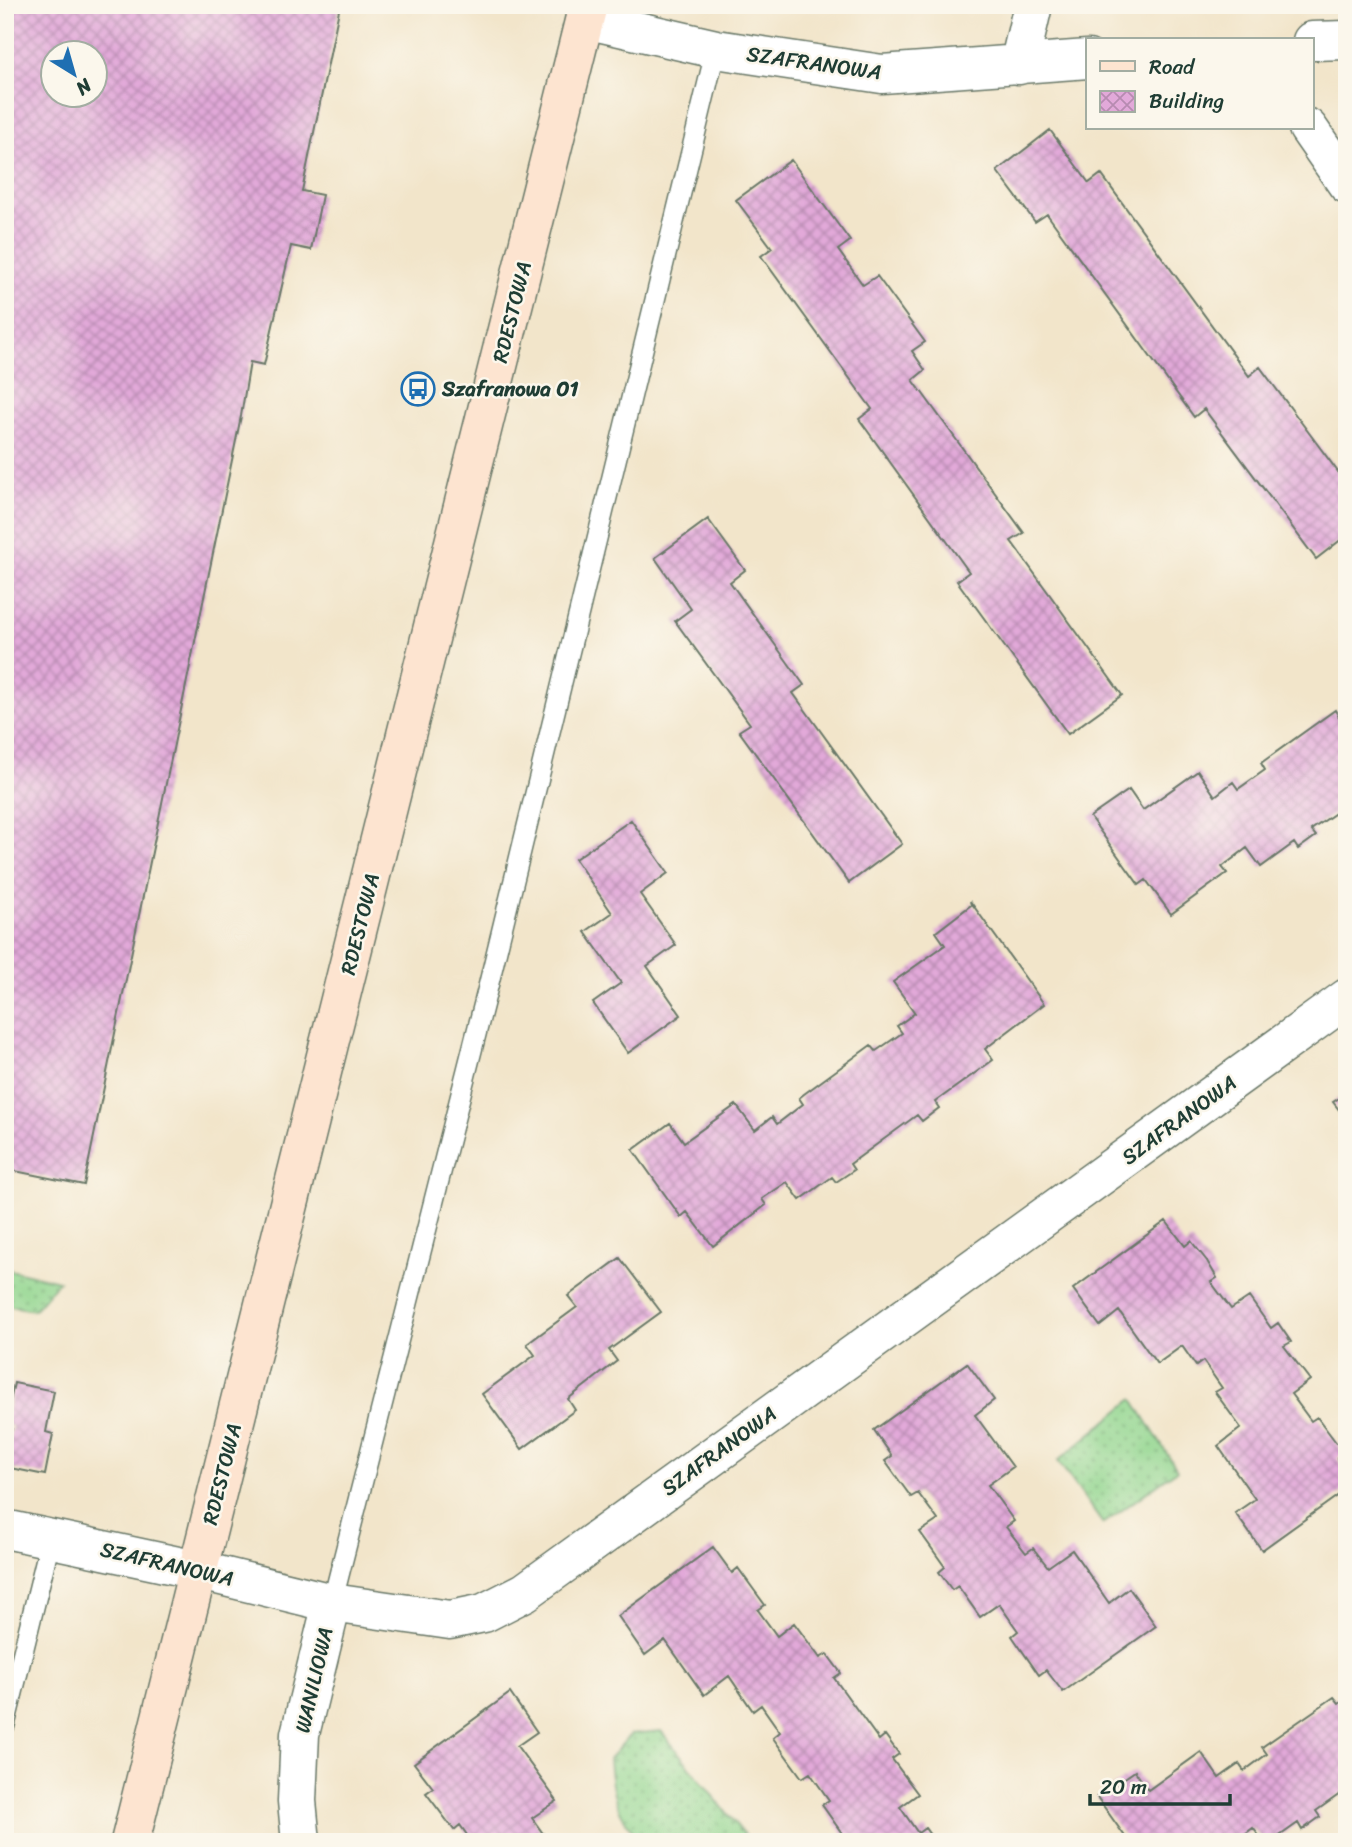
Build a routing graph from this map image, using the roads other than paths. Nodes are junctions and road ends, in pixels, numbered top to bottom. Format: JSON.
{"nodes":[{"id":1,"x":1033,"y":5,"type":"edge"},
{"id":2,"x":586,"y":12,"type":"edge"},
{"id":3,"x":1347,"y":40,"type":"edge"},
{"id":4,"x":1314,"y":41,"type":"edge"},
{"id":5,"x":716,"y":48,"type":"junction"},
{"id":6,"x":1086,"y":59,"type":"edge"},
{"id":7,"x":1019,"y":65,"type":"junction"},
{"id":8,"x":1309,"y":130,"type":"edge"},
{"id":9,"x":1347,"y":184,"type":"edge"},
{"id":10,"x":1347,"y":998,"type":"edge"},
{"id":11,"x":5,"y":1529,"type":"edge"},
{"id":12,"x":51,"y":1538,"type":"junction"},
{"id":13,"x":197,"y":1570,"type":"junction"},
{"id":14,"x":332,"y":1603,"type":"junction"},
{"id":15,"x":5,"y":1725,"type":"edge"},
{"id":16,"x":130,"y":1842,"type":"edge"},
{"id":17,"x":301,"y":1842,"type":"edge"}],
"edges":[{"from":1,"to":7,"type":"street"},
{"from":2,"to":5,"type":"street","name":"SZAFRANOWA"},
{"from":2,"to":13,"type":"street","name":"RDESTOWA"},
{"from":3,"to":4,"type":"street"},
{"from":5,"to":7,"type":"street","name":"SZAFRANOWA"},
{"from":5,"to":14,"type":"lane"},
{"from":6,"to":7,"type":"street","name":"SZAFRANOWA"},
{"from":8,"to":9,"type":"street"},
{"from":10,"to":14,"type":"street","name":"SZAFRANOWA"},
{"from":11,"to":12,"type":"street","name":"SZAFRANOWA"},
{"from":12,"to":13,"type":"street","name":"SZAFRANOWA"},
{"from":12,"to":15,"type":"lane"},
{"from":13,"to":14,"type":"street","name":"SZAFRANOWA"},
{"from":13,"to":16,"type":"street","name":"RDESTOWA"},
{"from":14,"to":17,"type":"street","name":"WANILIOWA"}]}
